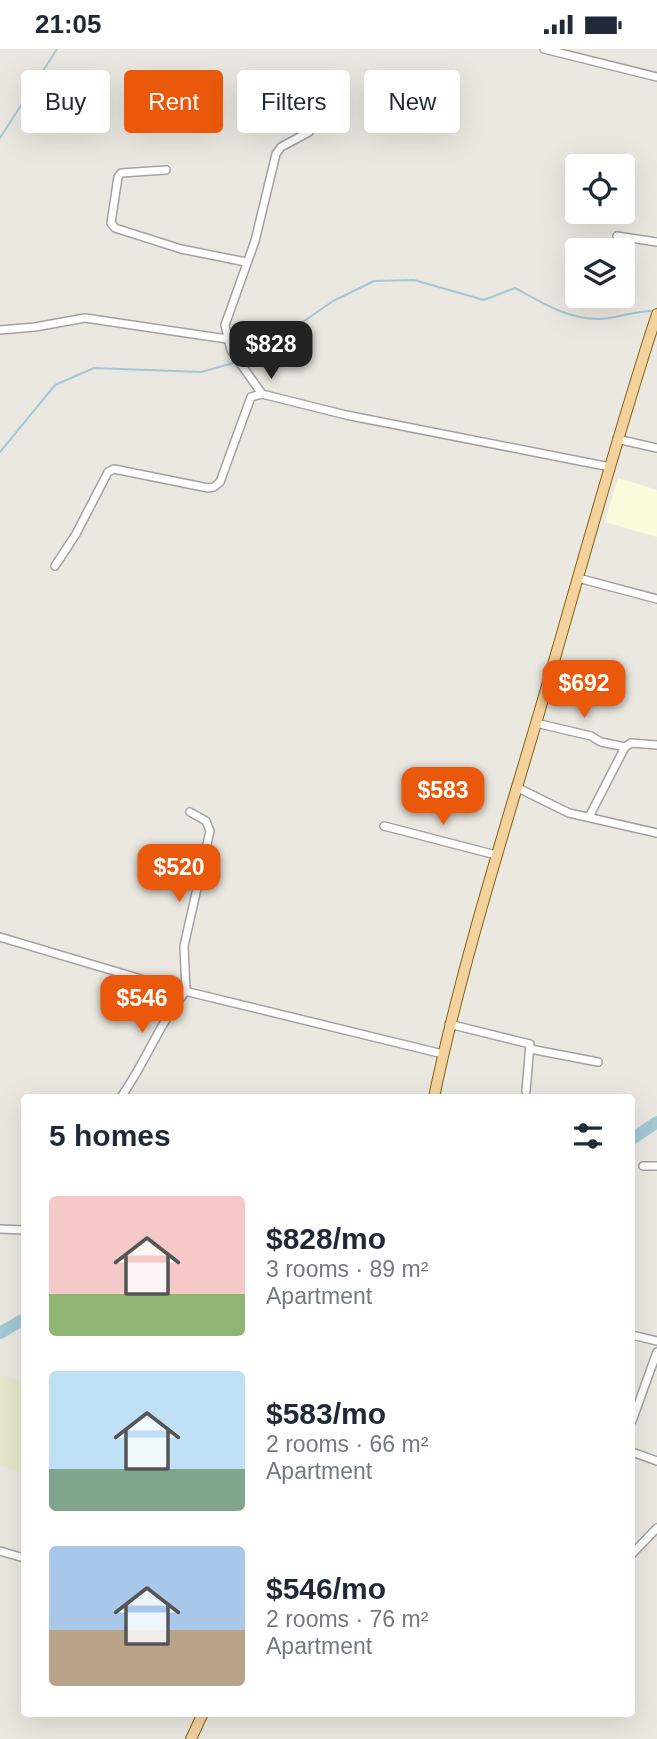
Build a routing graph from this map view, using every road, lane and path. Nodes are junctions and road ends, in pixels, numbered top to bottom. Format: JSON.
{"nodes":[{"id":1,"x":544,"y":49,"type":"edge"},
{"id":2,"x":657,"y":77,"type":"edge"},
{"id":3,"x":307,"y":133,"type":"edge"},
{"id":4,"x":166,"y":170,"type":"dead end"},
{"id":5,"x":617,"y":236,"type":"dead end"},
{"id":6,"x":657,"y":242,"type":"edge"},
{"id":7,"x":246,"y":262,"type":"junction"},
{"id":8,"x":657,"y":315,"type":"edge"},
{"id":9,"x":0,"y":330,"type":"edge"},
{"id":10,"x":227,"y":339,"type":"junction"},
{"id":11,"x":262,"y":394,"type":"junction"},
{"id":12,"x":617,"y":439,"type":"junction"},
{"id":13,"x":657,"y":448,"type":"edge"},
{"id":14,"x":610,"y":467,"type":"junction"},
{"id":15,"x":55,"y":566,"type":"dead end"},
{"id":16,"x":578,"y":578,"type":"junction"},
{"id":17,"x":657,"y":599,"type":"edge"},
{"id":18,"x":536,"y":723,"type":"junction"},
{"id":19,"x":657,"y":745,"type":"edge"},
{"id":20,"x":625,"y":747,"type":"junction"},
{"id":21,"x":516,"y":787,"type":"junction"},
{"id":22,"x":190,"y":812,"type":"dead end"},
{"id":23,"x":589,"y":817,"type":"junction"},
{"id":24,"x":384,"y":826,"type":"dead end"},
{"id":25,"x":657,"y":833,"type":"edge"},
{"id":26,"x":496,"y":855,"type":"junction"},
{"id":27,"x":0,"y":937,"type":"edge"},
{"id":28,"x":186,"y":991,"type":"junction"},
{"id":29,"x":449,"y":1024,"type":"junction"},
{"id":30,"x":530,"y":1048,"type":"junction"},
{"id":31,"x":443,"y":1054,"type":"junction"},
{"id":32,"x":598,"y":1062,"type":"dead end"},
{"id":33,"x":526,"y":1091,"type":"dead end"},
{"id":34,"x":123,"y":1094,"type":"edge"},
{"id":35,"x":435,"y":1094,"type":"edge"},
{"id":36,"x":643,"y":1166,"type":"dead end"},
{"id":37,"x":657,"y":1166,"type":"edge"},
{"id":38,"x":0,"y":1229,"type":"edge"},
{"id":39,"x":21,"y":1230,"type":"edge"},
{"id":40,"x":635,"y":1336,"type":"edge"},
{"id":41,"x":657,"y":1341,"type":"edge"},
{"id":42,"x":657,"y":1352,"type":"edge"},
{"id":43,"x":635,"y":1413,"type":"edge"},
{"id":44,"x":635,"y":1453,"type":"edge"},
{"id":45,"x":657,"y":1461,"type":"edge"},
{"id":46,"x":657,"y":1528,"type":"edge"},
{"id":47,"x":0,"y":1551,"type":"edge"},
{"id":48,"x":635,"y":1551,"type":"edge"},
{"id":49,"x":21,"y":1557,"type":"edge"},
{"id":50,"x":201,"y":1717,"type":"edge"},
{"id":51,"x":191,"y":1739,"type":"edge"}],
"edges":[{"from":1,"to":2,"type":"street"},
{"from":3,"to":7,"type":"street"},
{"from":4,"to":7,"type":"street"},
{"from":5,"to":6,"type":"street"},
{"from":7,"to":10,"type":"street"},
{"from":8,"to":12,"type":"main road"},
{"from":9,"to":10,"type":"street"},
{"from":10,"to":11,"type":"street"},
{"from":11,"to":14,"type":"street"},
{"from":11,"to":15,"type":"street"},
{"from":12,"to":13,"type":"street"},
{"from":12,"to":14,"type":"main road"},
{"from":14,"to":16,"type":"main road"},
{"from":16,"to":17,"type":"street"},
{"from":16,"to":18,"type":"main road"},
{"from":18,"to":20,"type":"street"},
{"from":18,"to":21,"type":"main road"},
{"from":19,"to":20,"type":"street"},
{"from":20,"to":23,"type":"street"},
{"from":21,"to":23,"type":"street"},
{"from":21,"to":26,"type":"main road"},
{"from":22,"to":28,"type":"street"},
{"from":23,"to":25,"type":"street"},
{"from":24,"to":26,"type":"street"},
{"from":26,"to":29,"type":"main road"},
{"from":27,"to":28,"type":"street"},
{"from":28,"to":31,"type":"street"},
{"from":28,"to":34,"type":"street"},
{"from":29,"to":30,"type":"street"},
{"from":29,"to":31,"type":"main road"},
{"from":30,"to":32,"type":"street"},
{"from":30,"to":33,"type":"street"},
{"from":31,"to":35,"type":"main road"},
{"from":36,"to":37,"type":"street"},
{"from":38,"to":39,"type":"street"},
{"from":40,"to":41,"type":"street"},
{"from":42,"to":43,"type":"street"},
{"from":44,"to":45,"type":"street"},
{"from":46,"to":48,"type":"street"},
{"from":47,"to":49,"type":"street"},
{"from":50,"to":51,"type":"main road"}]}
